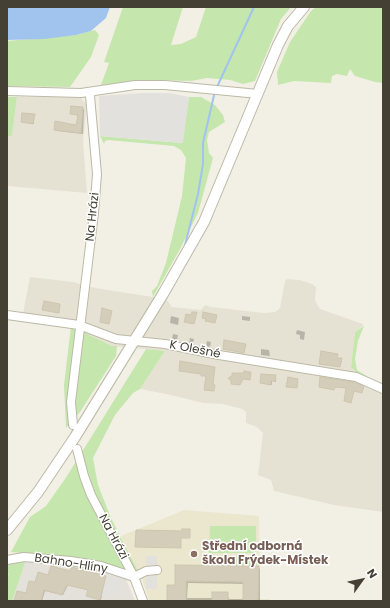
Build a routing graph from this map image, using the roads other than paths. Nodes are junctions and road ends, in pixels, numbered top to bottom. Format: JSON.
{"nodes":[{"id":1,"x":304,"y":7,"type":"edge"},
{"id":2,"x":7,"y":91,"type":"edge"},
{"id":3,"x":91,"y":92,"type":"junction"},
{"id":4,"x":258,"y":94,"type":"junction"},
{"id":5,"x":7,"y":315,"type":"edge"},
{"id":6,"x":79,"y":325,"type":"junction"},
{"id":7,"x":133,"y":341,"type":"junction"},
{"id":8,"x":383,"y":388,"type":"edge"},
{"id":9,"x":73,"y":425,"type":"dead end"},
{"id":10,"x":77,"y":449,"type":"dead end"},
{"id":11,"x":7,"y":530,"type":"edge"},
{"id":12,"x":7,"y":560,"type":"edge"},
{"id":13,"x":157,"y":570,"type":"dead end"},
{"id":14,"x":134,"y":577,"type":"junction"},
{"id":15,"x":143,"y":601,"type":"edge"}],
"edges":[{"from":1,"to":4,"type":"street"},
{"from":2,"to":3,"type":"street"},
{"from":3,"to":4,"type":"street"},
{"from":3,"to":6,"type":"street","name":"Na Hrázi"},
{"from":4,"to":7,"type":"street"},
{"from":5,"to":6,"type":"street","name":"K Olešné"},
{"from":6,"to":7,"type":"street","name":"K Olešné"},
{"from":6,"to":9,"type":"street","name":"Na Hrázi"},
{"from":7,"to":8,"type":"street","name":"K Olešné"},
{"from":7,"to":11,"type":"street"},
{"from":10,"to":14,"type":"street","name":"Na Hrázi"},
{"from":12,"to":14,"type":"street","name":"Bahno-Hlíny"},
{"from":13,"to":14,"type":"street"},
{"from":14,"to":15,"type":"street","name":"Na Hrázi"}]}
